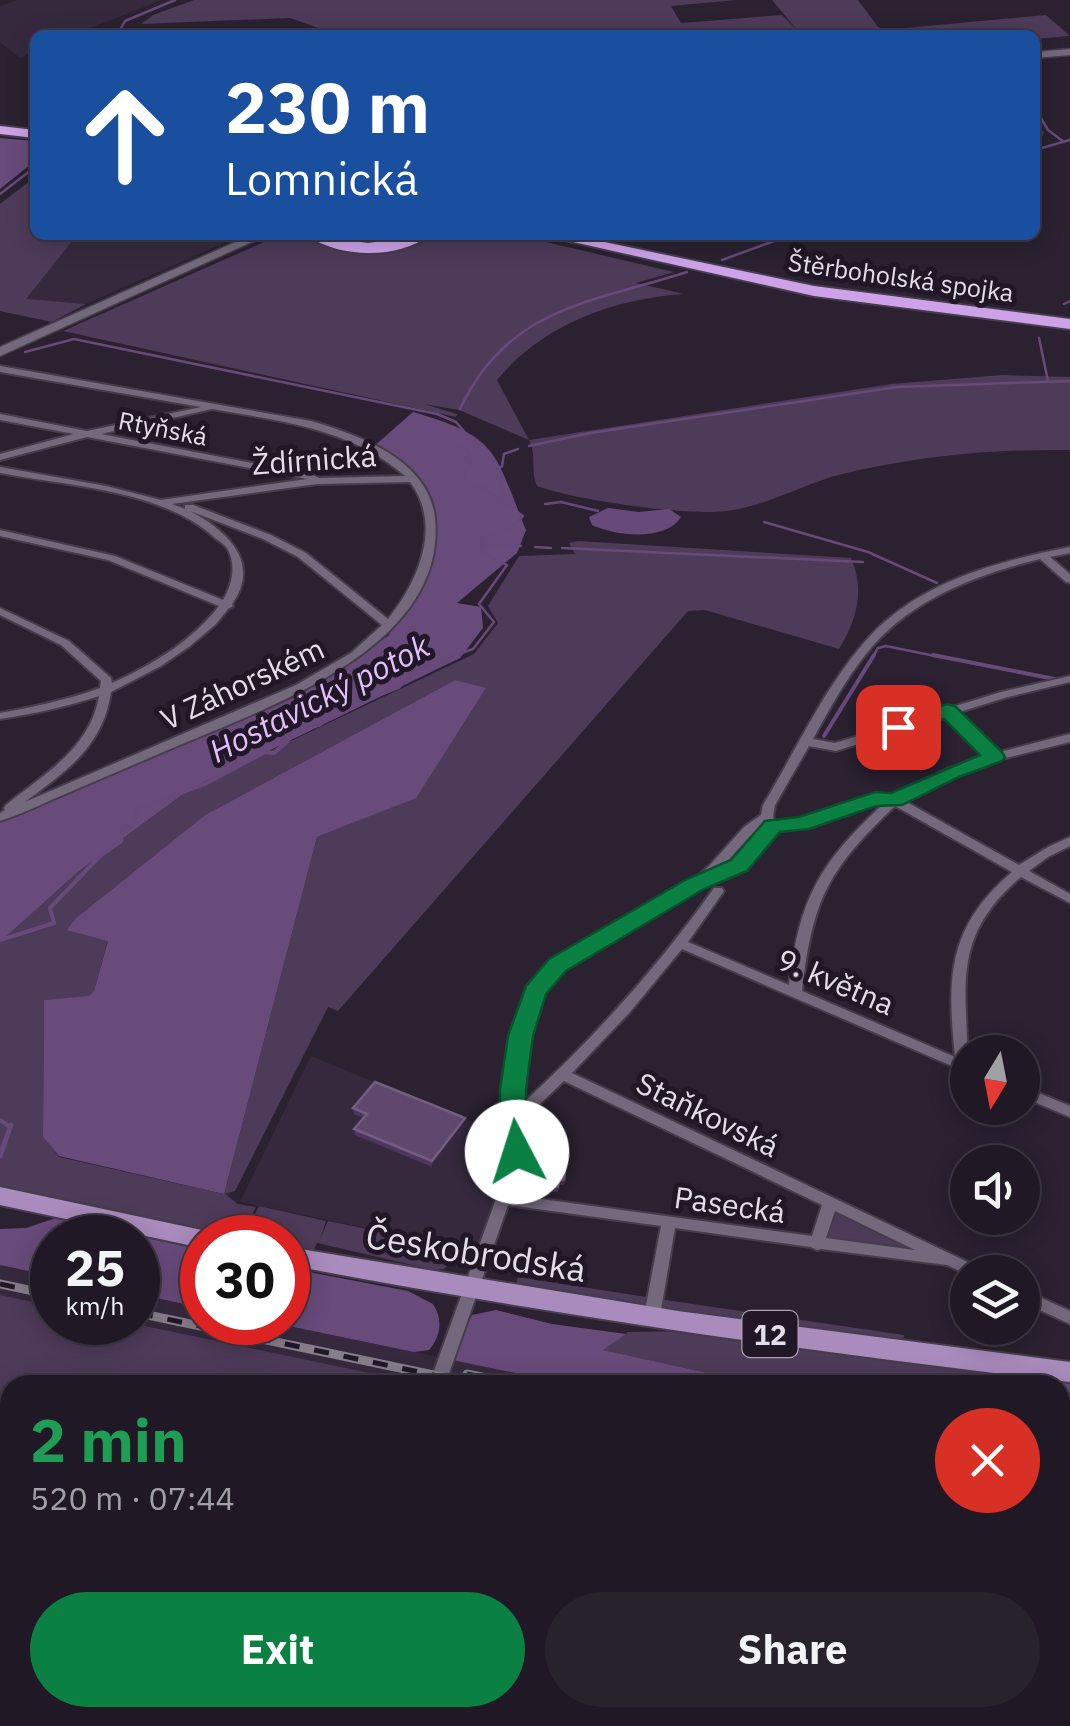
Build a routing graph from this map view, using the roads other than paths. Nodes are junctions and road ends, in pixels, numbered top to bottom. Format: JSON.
{"nodes":[{"id":1,"x":1070,"y":52,"type":"edge"},
{"id":2,"x":1040,"y":55,"type":"edge"},
{"id":3,"x":0,"y":127,"type":"edge"},
{"id":4,"x":30,"y":130,"type":"edge"},
{"id":5,"x":250,"y":240,"type":"edge"},
{"id":6,"x":333,"y":240,"type":"edge"},
{"id":7,"x":339,"y":240,"type":"edge"},
{"id":8,"x":396,"y":240,"type":"edge"},
{"id":9,"x":407,"y":240,"type":"edge"},
{"id":10,"x":573,"y":240,"type":"edge"},
{"id":11,"x":602,"y":240,"type":"edge"},
{"id":12,"x":612,"y":240,"type":"edge"},
{"id":13,"x":629,"y":246,"type":"junction"},
{"id":14,"x":1070,"y":320,"type":"edge"},
{"id":15,"x":0,"y":352,"type":"edge"},
{"id":16,"x":0,"y":368,"type":"edge"},
{"id":17,"x":216,"y":407,"type":"junction"},
{"id":18,"x":0,"y":417,"type":"edge"},
{"id":19,"x":86,"y":434,"type":"junction"},
{"id":20,"x":0,"y":457,"type":"edge"},
{"id":21,"x":0,"y":470,"type":"edge"},
{"id":22,"x":412,"y":478,"type":"junction"},
{"id":23,"x":317,"y":482,"type":"junction"},
{"id":24,"x":162,"y":503,"type":"junction"},
{"id":25,"x":0,"y":533,"type":"edge"},
{"id":26,"x":1070,"y":550,"type":"edge"},
{"id":27,"x":1042,"y":555,"type":"junction"},
{"id":28,"x":1070,"y":580,"type":"edge"},
{"id":29,"x":228,"y":606,"type":"junction"},
{"id":30,"x":0,"y":610,"type":"edge"},
{"id":31,"x":388,"y":625,"type":"junction"},
{"id":32,"x":1070,"y":679,"type":"edge"},
{"id":33,"x":104,"y":690,"type":"junction"},
{"id":34,"x":947,"y":711,"type":"junction"},
{"id":35,"x":0,"y":716,"type":"edge"},
{"id":36,"x":1070,"y":738,"type":"edge"},
{"id":37,"x":807,"y":742,"type":"junction"},
{"id":38,"x":994,"y":757,"type":"junction"},
{"id":39,"x":894,"y":800,"type":"junction"},
{"id":40,"x":0,"y":816,"type":"edge"},
{"id":41,"x":770,"y":821,"type":"junction"},
{"id":42,"x":1070,"y":841,"type":"edge"},
{"id":43,"x":1019,"y":871,"type":"junction"},
{"id":44,"x":718,"y":891,"type":"dead end"},
{"id":45,"x":1070,"y":900,"type":"edge"},
{"id":46,"x":682,"y":944,"type":"junction"},
{"id":47,"x":796,"y":993,"type":"junction"},
{"id":48,"x":961,"y":1035,"type":"edge"},
{"id":49,"x":950,"y":1060,"type":"edge"},
{"id":50,"x":563,"y":1075,"type":"junction"},
{"id":51,"x":1040,"y":1100,"type":"edge"},
{"id":52,"x":1070,"y":1112,"type":"edge"},
{"id":53,"x":520,"y":1115,"type":"junction"},
{"id":54,"x":0,"y":1196,"type":"edge"},
{"id":55,"x":503,"y":1198,"type":"junction"},
{"id":56,"x":830,"y":1203,"type":"junction"},
{"id":57,"x":670,"y":1222,"type":"junction"},
{"id":58,"x":180,"y":1234,"type":"edge"},
{"id":59,"x":818,"y":1244,"type":"junction"},
{"id":60,"x":310,"y":1260,"type":"edge"},
{"id":61,"x":950,"y":1260,"type":"joint"},
{"id":62,"x":471,"y":1288,"type":"junction"},
{"id":63,"x":1040,"y":1304,"type":"edge"},
{"id":64,"x":654,"y":1307,"type":"junction"},
{"id":65,"x":1070,"y":1318,"type":"edge"},
{"id":66,"x":1070,"y":1372,"type":"edge"},
{"id":67,"x":440,"y":1375,"type":"edge"}],
"edges":[{"from":1,"to":2,"type":"street"},
{"from":3,"to":4,"type":"highway"},
{"from":5,"to":15,"type":"street"},
{"from":6,"to":9,"type":"highway"},
{"from":7,"to":8,"type":"highway"},
{"from":10,"to":14,"type":"highway","name":"Štěrboholská spojka"},
{"from":11,"to":13,"type":"highway","name":"Štěrboholská spojka"},
{"from":12,"to":13,"type":"highway"},
{"from":13,"to":14,"type":"highway","name":"Štěrboholská spojka"},
{"from":16,"to":17,"type":"street"},
{"from":17,"to":19,"type":"street"},
{"from":17,"to":22,"type":"street"},
{"from":18,"to":19,"type":"street","name":"Rtyňská"},
{"from":19,"to":20,"type":"street"},
{"from":19,"to":23,"type":"street","name":"Rtyňská"},
{"from":21,"to":24,"type":"street"},
{"from":22,"to":23,"type":"street","name":"Ždírnická"},
{"from":22,"to":31,"type":"street","name":"V Záhorském"},
{"from":23,"to":24,"type":"street","name":"Ždírnická"},
{"from":24,"to":29,"type":"street"},
{"from":24,"to":31,"type":"street"},
{"from":25,"to":29,"type":"street"},
{"from":26,"to":27,"type":"street"},
{"from":27,"to":28,"type":"street"},
{"from":27,"to":37,"type":"street"},
{"from":29,"to":33,"type":"street"},
{"from":30,"to":33,"type":"street"},
{"from":31,"to":40,"type":"street","name":"V Záhorském"},
{"from":32,"to":34,"type":"street"},
{"from":33,"to":35,"type":"street"},
{"from":33,"to":40,"type":"street","name":"V Záhorském"},
{"from":34,"to":37,"type":"street"},
{"from":34,"to":38,"type":"street"},
{"from":36,"to":38,"type":"street"},
{"from":37,"to":41,"type":"street"},
{"from":38,"to":39,"type":"street"},
{"from":39,"to":41,"type":"street"},
{"from":39,"to":43,"type":"street"},
{"from":39,"to":47,"type":"street"},
{"from":41,"to":53,"type":"street"},
{"from":42,"to":43,"type":"street"},
{"from":43,"to":45,"type":"street"},
{"from":43,"to":48,"type":"street"},
{"from":44,"to":46,"type":"street"},
{"from":46,"to":47,"type":"street","name":"9. května"},
{"from":46,"to":50,"type":"street"},
{"from":47,"to":49,"type":"street","name":"9. května"},
{"from":50,"to":53,"type":"street"},
{"from":50,"to":56,"type":"street","name":"Staňkovská"},
{"from":51,"to":52,"type":"street"},
{"from":53,"to":55,"type":"street"},
{"from":54,"to":58,"type":"main road"},
{"from":55,"to":57,"type":"street","name":"Pasecká"},
{"from":55,"to":62,"type":"street"},
{"from":56,"to":59,"type":"street"},
{"from":56,"to":61,"type":"street","name":"Staňkovská"},
{"from":57,"to":59,"type":"street","name":"Pasecká"},
{"from":57,"to":64,"type":"street"},
{"from":59,"to":61,"type":"street","name":"Pasecká"},
{"from":60,"to":62,"type":"main road","name":"Českobrodská","number":"12"},
{"from":62,"to":64,"type":"main road","name":"Českobrodská","number":"12"},
{"from":62,"to":67,"type":"street"},
{"from":63,"to":65,"type":"street"},
{"from":64,"to":66,"type":"main road","name":"Českobrodská","number":"12"}]}
